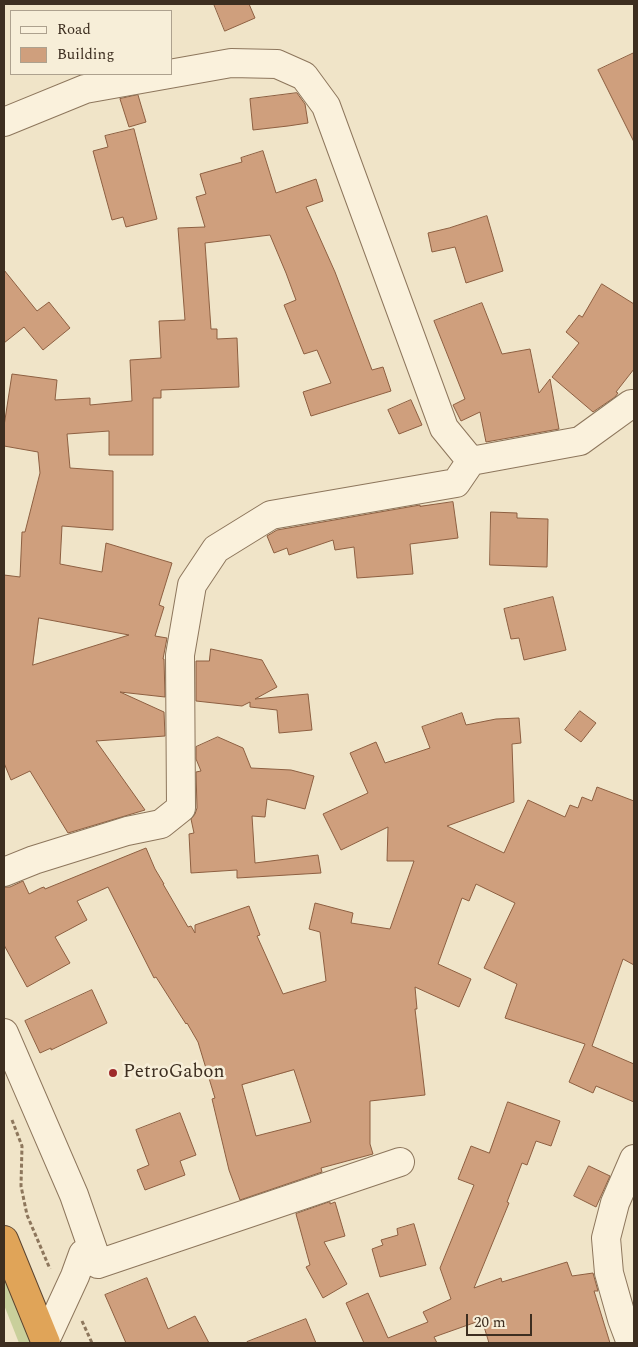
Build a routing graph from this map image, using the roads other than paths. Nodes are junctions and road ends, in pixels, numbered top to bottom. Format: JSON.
{"nodes":[{"id":1,"x":172,"y":74,"type":"edge"},
{"id":2,"x":164,"y":75,"type":"edge"},
{"id":3,"x":4,"y":122,"type":"edge"},
{"id":4,"x":634,"y":404,"type":"edge"},
{"id":5,"x":471,"y":461,"type":"junction"},
{"id":6,"x":4,"y":872,"type":"edge"},
{"id":7,"x":4,"y":1033,"type":"edge"},
{"id":8,"x":634,"y":1159,"type":"edge"},
{"id":9,"x":400,"y":1162,"type":"dead end"},
{"id":10,"x":625,"y":1206,"type":"edge"},
{"id":11,"x":4,"y":1240,"type":"edge"},
{"id":12,"x":98,"y":1264,"type":"junction"},
{"id":13,"x":45,"y":1342,"type":"edge"},
{"id":14,"x":631,"y":1343,"type":"edge"}],
"edges":[{"from":1,"to":5,"type":"street"},
{"from":2,"to":3,"type":"street"},
{"from":4,"to":5,"type":"street"},
{"from":5,"to":6,"type":"street"},
{"from":7,"to":12,"type":"street"},
{"from":8,"to":10,"type":"street"},
{"from":9,"to":12,"type":"street"},
{"from":10,"to":14,"type":"street"},
{"from":11,"to":13,"type":"highway"},
{"from":12,"to":13,"type":"street"}]}
